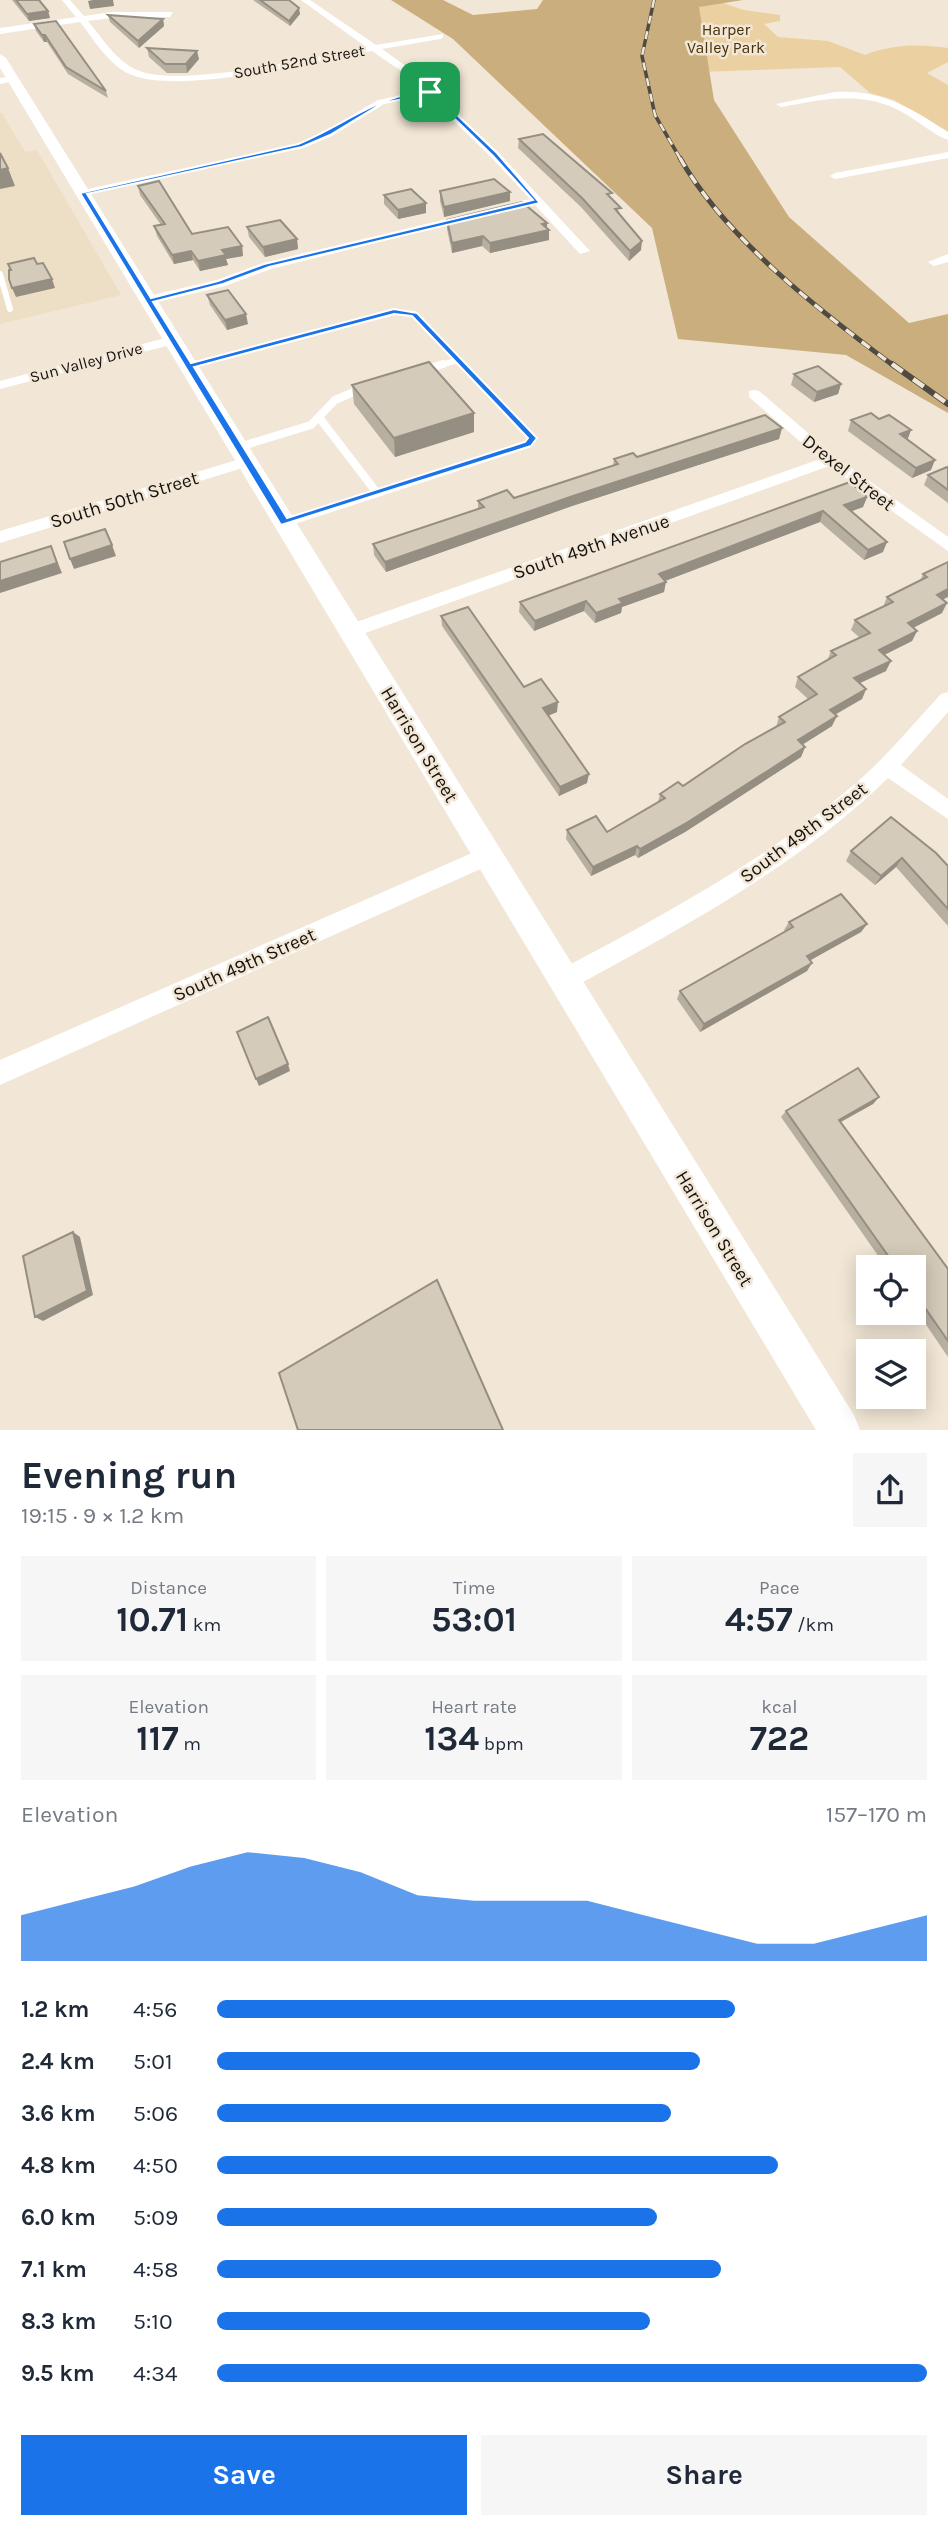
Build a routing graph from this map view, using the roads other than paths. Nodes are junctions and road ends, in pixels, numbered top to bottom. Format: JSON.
{"nodes":[{"id":1,"x":66,"y":0,"type":"edge"},
{"id":2,"x":304,"y":0,"type":"edge"},
{"id":3,"x":170,"y":14,"type":"dead end"},
{"id":4,"x":82,"y":20,"type":"junction"},
{"id":5,"x":0,"y":34,"type":"edge"},
{"id":6,"x":439,"y":36,"type":"dead end"},
{"id":7,"x":374,"y":48,"type":"junction"},
{"id":8,"x":4,"y":73,"type":"edge"},
{"id":9,"x":157,"y":77,"type":"joint"},
{"id":10,"x":430,"y":92,"type":"junction"},
{"id":11,"x":781,"y":104,"type":"dead end"},
{"id":12,"x":948,"y":137,"type":"edge"},
{"id":13,"x":948,"y":155,"type":"edge"},
{"id":14,"x":835,"y":176,"type":"dead end"},
{"id":15,"x":83,"y":193,"type":"junction"},
{"id":16,"x":537,"y":201,"type":"junction"},
{"id":17,"x":584,"y":251,"type":"dead end"},
{"id":18,"x":948,"y":258,"type":"edge"},
{"id":19,"x":934,"y":262,"type":"dead end"},
{"id":20,"x":0,"y":274,"type":"edge"},
{"id":21,"x":149,"y":300,"type":"junction"},
{"id":22,"x":10,"y":309,"type":"dead end"},
{"id":23,"x":173,"y":340,"type":"junction"},
{"id":24,"x":458,"y":360,"type":"junction"},
{"id":25,"x":189,"y":366,"type":"junction"},
{"id":26,"x":408,"y":375,"type":"edge"},
{"id":27,"x":0,"y":385,"type":"edge"},
{"id":28,"x":370,"y":386,"type":"edge"},
{"id":29,"x":754,"y":394,"type":"dead end"},
{"id":30,"x":321,"y":420,"type":"junction"},
{"id":31,"x":243,"y":454,"type":"junction"},
{"id":32,"x":831,"y":460,"type":"junction"},
{"id":33,"x":377,"y":493,"type":"junction"},
{"id":34,"x":285,"y":523,"type":"junction"},
{"id":35,"x":0,"y":537,"type":"edge"},
{"id":36,"x":948,"y":545,"type":"edge"},
{"id":37,"x":351,"y":631,"type":"junction"},
{"id":38,"x":948,"y":699,"type":"edge"},
{"id":39,"x":887,"y":766,"type":"junction"},
{"id":40,"x":948,"y":810,"type":"edge"},
{"id":41,"x":488,"y":855,"type":"junction"},
{"id":42,"x":564,"y":980,"type":"junction"},
{"id":43,"x":0,"y":1073,"type":"edge"},
{"id":44,"x":839,"y":1430,"type":"edge"}],
"edges":[{"from":1,"to":4,"type":"street"},
{"from":2,"to":7,"type":"street"},
{"from":3,"to":4,"type":"street"},
{"from":4,"to":5,"type":"street"},
{"from":4,"to":9,"type":"street"},
{"from":6,"to":7,"type":"street","name":"South 52nd Street"},
{"from":7,"to":9,"type":"street","name":"South 52nd Street"},
{"from":7,"to":10,"type":"street"},
{"from":8,"to":15,"type":"main road","name":"Harrison Street"},
{"from":10,"to":15,"type":"street"},
{"from":10,"to":16,"type":"street"},
{"from":11,"to":12,"type":"street"},
{"from":13,"to":14,"type":"street"},
{"from":15,"to":21,"type":"main road","name":"Harrison Street"},
{"from":16,"to":17,"type":"street"},
{"from":16,"to":21,"type":"street"},
{"from":18,"to":19,"type":"street"},
{"from":20,"to":22,"type":"lane"},
{"from":21,"to":23,"type":"main road","name":"Harrison Street"},
{"from":23,"to":25,"type":"main road","name":"Harrison Street"},
{"from":23,"to":27,"type":"street","name":"Sun Valley Drive"},
{"from":24,"to":25,"type":"lane"},
{"from":24,"to":26,"type":"lane"},
{"from":24,"to":33,"type":"lane"},
{"from":25,"to":31,"type":"main road","name":"Harrison Street"},
{"from":28,"to":30,"type":"lane"},
{"from":29,"to":32,"type":"street","name":"Drexel Street"},
{"from":30,"to":31,"type":"lane"},
{"from":30,"to":33,"type":"lane"},
{"from":31,"to":34,"type":"main road","name":"Harrison Street"},
{"from":31,"to":35,"type":"street","name":"South 50th Street"},
{"from":32,"to":36,"type":"street","name":"Drexel Street"},
{"from":32,"to":37,"type":"street","name":"South 49th Avenue"},
{"from":33,"to":34,"type":"lane"},
{"from":34,"to":37,"type":"main road","name":"Harrison Street"},
{"from":37,"to":41,"type":"main road","name":"Harrison Street"},
{"from":38,"to":39,"type":"street","name":"South 49th Street"},
{"from":39,"to":40,"type":"street"},
{"from":39,"to":42,"type":"street","name":"South 49th Street"},
{"from":41,"to":42,"type":"main road","name":"Harrison Street"},
{"from":41,"to":43,"type":"street","name":"South 49th Street"},
{"from":42,"to":44,"type":"main road","name":"Harrison Street"}]}
